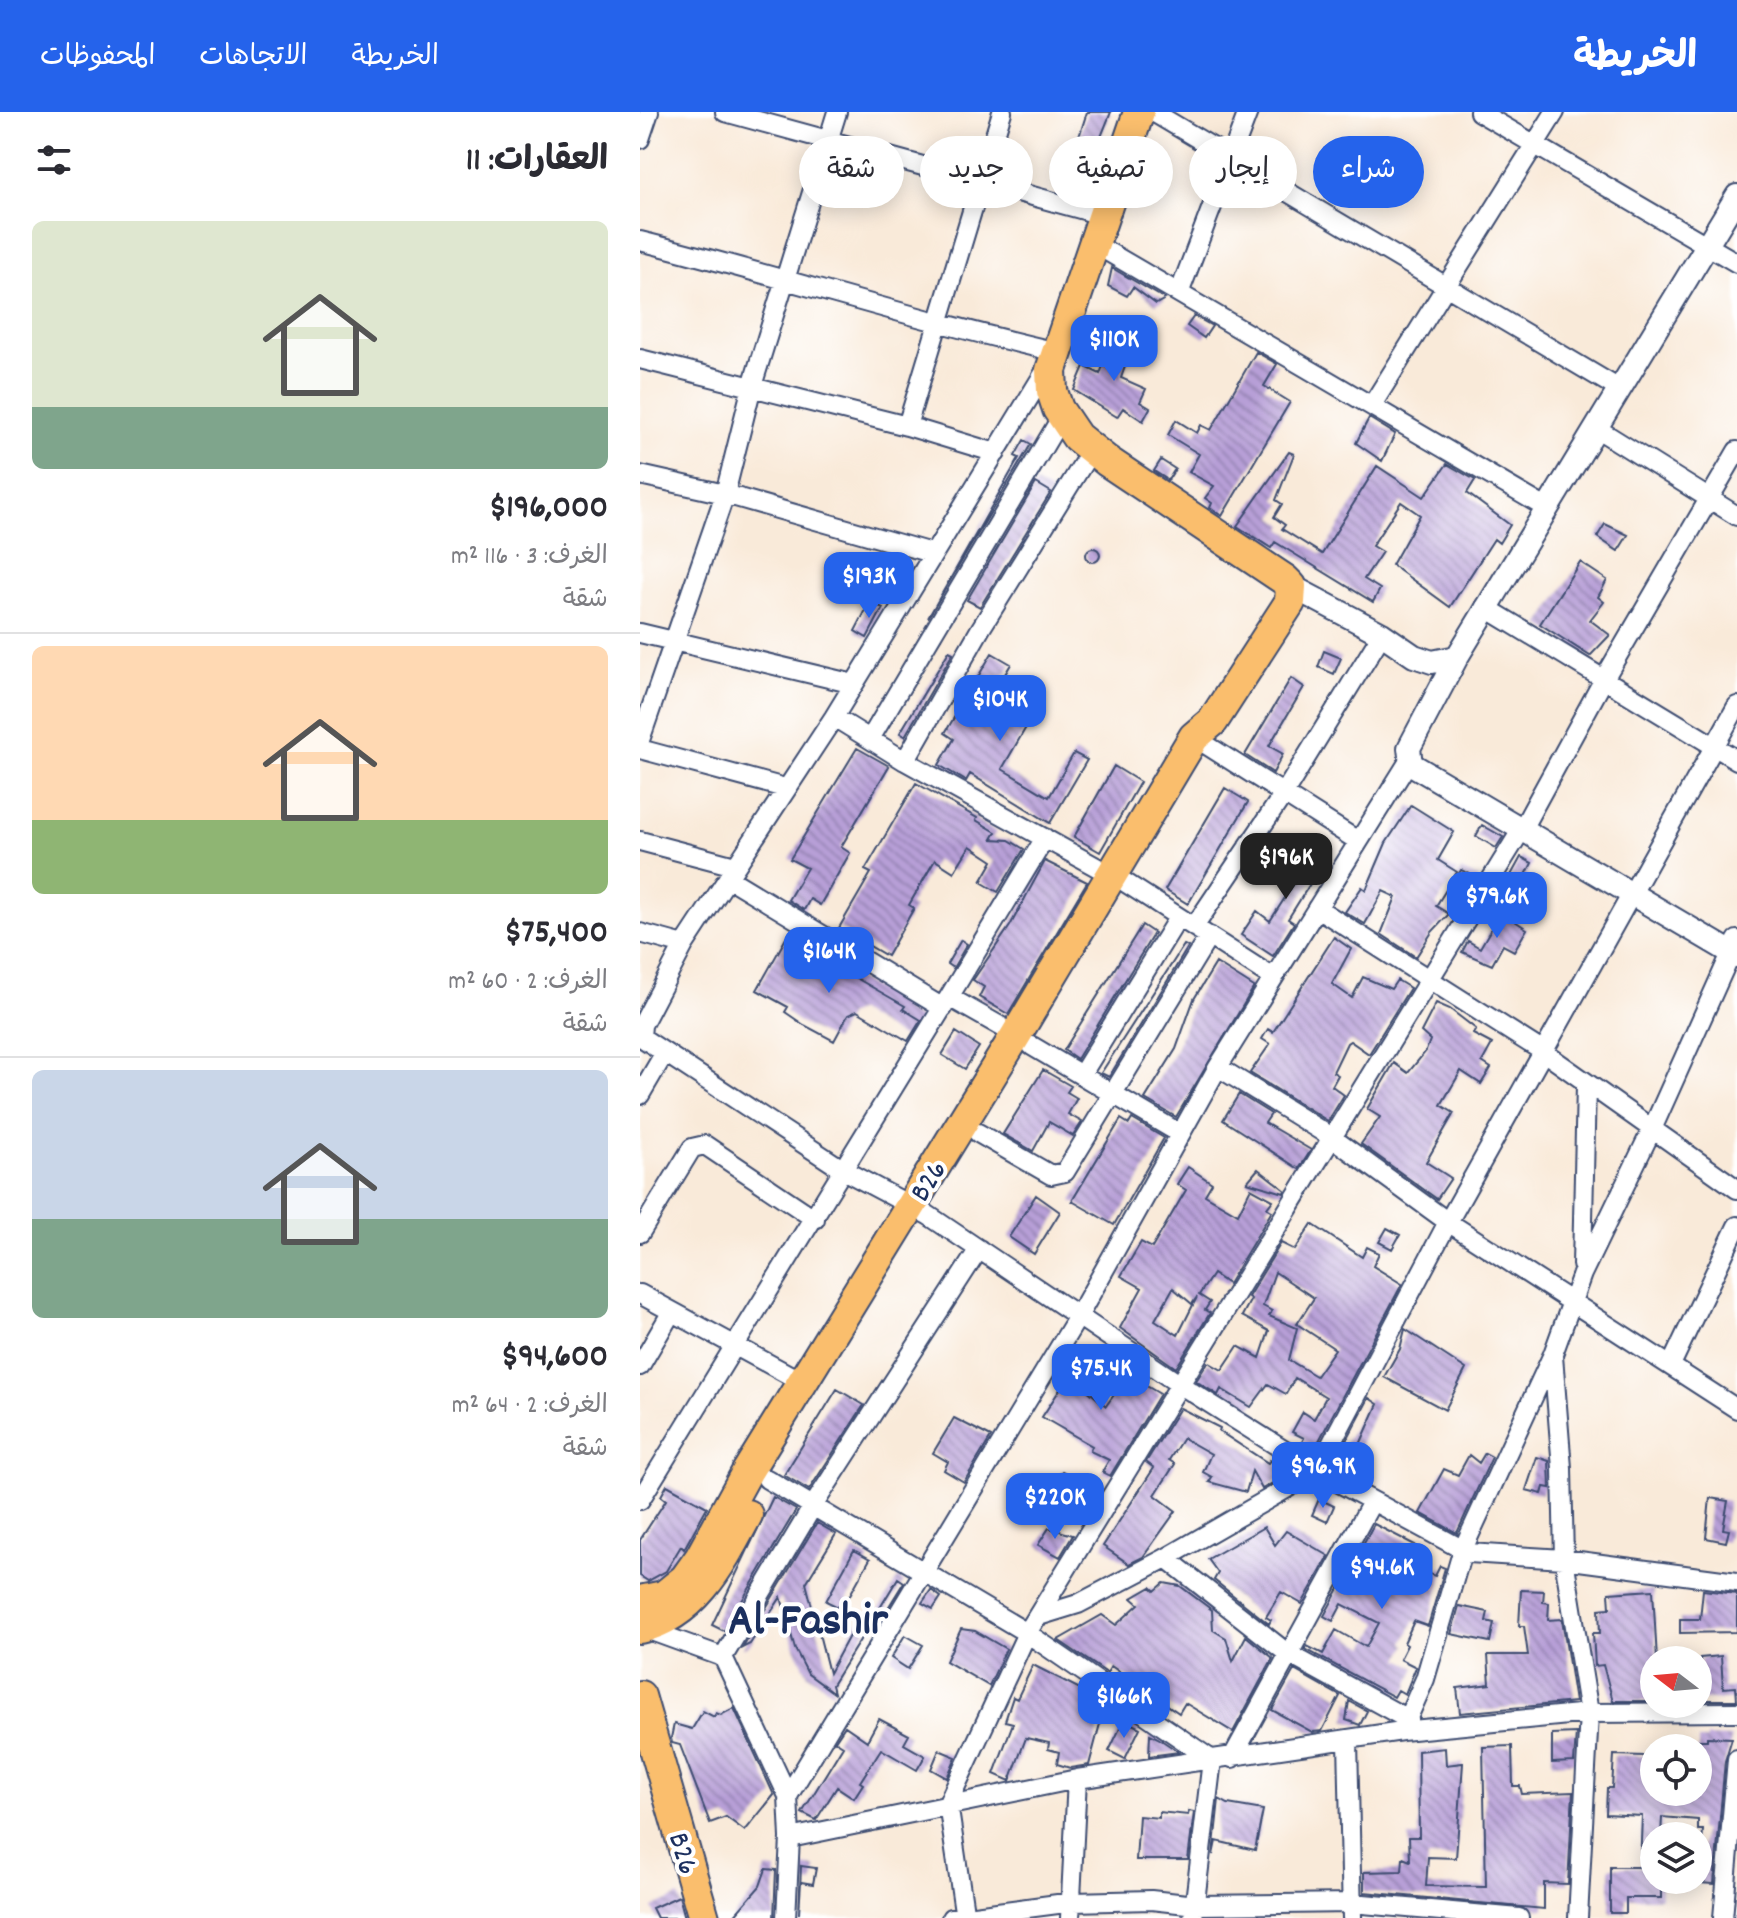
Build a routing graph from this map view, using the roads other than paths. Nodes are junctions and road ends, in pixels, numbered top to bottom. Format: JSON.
{"nodes":[{"id":1,"x":649,"y":112,"type":"edge"},
{"id":2,"x":725,"y":112,"type":"edge"},
{"id":3,"x":837,"y":112,"type":"edge"},
{"id":4,"x":1002,"y":112,"type":"edge"},
{"id":5,"x":1139,"y":112,"type":"edge"},
{"id":6,"x":1153,"y":112,"type":"edge"},
{"id":7,"x":1248,"y":112,"type":"edge"},
{"id":8,"x":1479,"y":112,"type":"edge"},
{"id":9,"x":1555,"y":112,"type":"edge"},
{"id":10,"x":824,"y":136,"type":"edge"},
{"id":11,"x":828,"y":136,"type":"edge"},
{"id":12,"x":995,"y":136,"type":"edge"},
{"id":13,"x":1195,"y":136,"type":"edge"},
{"id":14,"x":1238,"y":136,"type":"edge"},
{"id":15,"x":640,"y":139,"type":"edge"},
{"id":16,"x":1535,"y":145,"type":"junction"},
{"id":17,"x":1297,"y":196,"type":"edge"},
{"id":18,"x":1737,"y":196,"type":"edge"},
{"id":19,"x":1033,"y":202,"type":"edge"},
{"id":20,"x":806,"y":208,"type":"edge"},
{"id":21,"x":975,"y":208,"type":"edge"},
{"id":22,"x":1211,"y":208,"type":"edge"},
{"id":23,"x":1098,"y":229,"type":"junction"},
{"id":24,"x":640,"y":241,"type":"edge"},
{"id":25,"x":1707,"y":244,"type":"junction"},
{"id":26,"x":1737,"y":263,"type":"edge"},
{"id":27,"x":784,"y":277,"type":"junction"},
{"id":28,"x":1447,"y":287,"type":"junction"},
{"id":29,"x":1180,"y":291,"type":"junction"},
{"id":30,"x":938,"y":325,"type":"junction"},
{"id":31,"x":1057,"y":352,"type":"junction"},
{"id":32,"x":640,"y":359,"type":"edge"},
{"id":33,"x":752,"y":386,"type":"junction"},
{"id":34,"x":1619,"y":389,"type":"junction"},
{"id":35,"x":1372,"y":405,"type":"junction"},
{"id":36,"x":1062,"y":416,"type":"junction"},
{"id":37,"x":907,"y":426,"type":"junction"},
{"id":38,"x":1596,"y":428,"type":"junction"},
{"id":39,"x":1092,"y":449,"type":"junction"},
{"id":40,"x":1737,"y":451,"type":"edge"},
{"id":41,"x":996,"y":453,"type":"junction"},
{"id":42,"x":640,"y":475,"type":"edge"},
{"id":43,"x":725,"y":494,"type":"junction"},
{"id":44,"x":1708,"y":498,"type":"junction"},
{"id":45,"x":1546,"y":508,"type":"junction"},
{"id":46,"x":1737,"y":516,"type":"edge"},
{"id":47,"x":931,"y":553,"type":"junction"},
{"id":48,"x":1291,"y":586,"type":"junction"},
{"id":49,"x":1485,"y":607,"type":"junction"},
{"id":50,"x":640,"y":633,"type":"edge"},
{"id":51,"x":1382,"y":634,"type":"junction"},
{"id":52,"x":676,"y":642,"type":"junction"},
{"id":53,"x":1457,"y":657,"type":"junction"},
{"id":54,"x":1604,"y":679,"type":"junction"},
{"id":55,"x":854,"y":684,"type":"junction"},
{"id":56,"x":1737,"y":706,"type":"edge"},
{"id":57,"x":834,"y":717,"type":"junction"},
{"id":58,"x":1204,"y":734,"type":"junction"},
{"id":59,"x":870,"y":739,"type":"junction"},
{"id":60,"x":640,"y":740,"type":"edge"},
{"id":61,"x":1715,"y":747,"type":"junction"},
{"id":62,"x":640,"y":749,"type":"edge"},
{"id":63,"x":1737,"y":760,"type":"edge"},
{"id":64,"x":905,"y":761,"type":"junction"},
{"id":65,"x":1409,"y":761,"type":"junction"},
{"id":66,"x":785,"y":788,"type":"junction"},
{"id":67,"x":1283,"y":795,"type":"junction"},
{"id":68,"x":1522,"y":829,"type":"junction"},
{"id":69,"x":1045,"y":838,"type":"junction"},
{"id":70,"x":640,"y":841,"type":"edge"},
{"id":71,"x":1358,"y":841,"type":"junction"},
{"id":72,"x":731,"y":872,"type":"junction"},
{"id":73,"x":1119,"y":879,"type":"junction"},
{"id":74,"x":1630,"y":893,"type":"junction"},
{"id":75,"x":1317,"y":908,"type":"junction"},
{"id":76,"x":1193,"y":927,"type":"junction"},
{"id":77,"x":640,"y":933,"type":"edge"},
{"id":78,"x":684,"y":945,"type":"junction"},
{"id":79,"x":1735,"y":949,"type":"edge"},
{"id":80,"x":1272,"y":977,"type":"junction"},
{"id":81,"x":1430,"y":978,"type":"junction"},
{"id":82,"x":946,"y":1002,"type":"junction"},
{"id":83,"x":1024,"y":1041,"type":"junction"},
{"id":84,"x":1542,"y":1051,"type":"junction"},
{"id":85,"x":664,"y":1054,"type":"junction"},
{"id":86,"x":1218,"y":1067,"type":"junction"},
{"id":87,"x":1082,"y":1074,"type":"junction"},
{"id":88,"x":1586,"y":1084,"type":"junction"},
{"id":89,"x":640,"y":1095,"type":"edge"},
{"id":90,"x":1114,"y":1095,"type":"junction"},
{"id":91,"x":1653,"y":1127,"type":"junction"},
{"id":92,"x":978,"y":1133,"type":"junction"},
{"id":93,"x":1179,"y":1133,"type":"junction"},
{"id":94,"x":1331,"y":1137,"type":"junction"},
{"id":95,"x":845,"y":1171,"type":"junction"},
{"id":96,"x":1737,"y":1189,"type":"edge"},
{"id":97,"x":920,"y":1210,"type":"junction"},
{"id":98,"x":815,"y":1219,"type":"junction"},
{"id":99,"x":1448,"y":1222,"type":"junction"},
{"id":100,"x":1737,"y":1226,"type":"edge"},
{"id":101,"x":640,"y":1233,"type":"edge"},
{"id":102,"x":979,"y":1249,"type":"junction"},
{"id":103,"x":1582,"y":1274,"type":"junction"},
{"id":104,"x":640,"y":1294,"type":"edge"},
{"id":105,"x":1573,"y":1299,"type":"junction"},
{"id":106,"x":671,"y":1313,"type":"junction"},
{"id":107,"x":1079,"y":1315,"type":"junction"},
{"id":108,"x":735,"y":1346,"type":"junction"},
{"id":109,"x":1553,"y":1354,"type":"junction"},
{"id":110,"x":1671,"y":1365,"type":"junction"},
{"id":111,"x":640,"y":1366,"type":"edge"},
{"id":112,"x":804,"y":1383,"type":"junction"},
{"id":113,"x":1179,"y":1384,"type":"junction"},
{"id":114,"x":1737,"y":1409,"type":"edge"},
{"id":115,"x":1317,"y":1471,"type":"junction"},
{"id":116,"x":767,"y":1479,"type":"junction"},
{"id":117,"x":640,"y":1500,"type":"edge"},
{"id":118,"x":1372,"y":1502,"type":"junction"},
{"id":119,"x":813,"y":1506,"type":"junction"},
{"id":120,"x":1463,"y":1549,"type":"junction"},
{"id":121,"x":1166,"y":1558,"type":"junction"},
{"id":122,"x":1564,"y":1559,"type":"junction"},
{"id":123,"x":924,"y":1571,"type":"junction"},
{"id":124,"x":1737,"y":1582,"type":"edge"},
{"id":125,"x":646,"y":1615,"type":"edge"},
{"id":126,"x":1039,"y":1616,"type":"junction"},
{"id":127,"x":1027,"y":1633,"type":"junction"},
{"id":128,"x":1287,"y":1653,"type":"junction"},
{"id":129,"x":723,"y":1657,"type":"junction"},
{"id":130,"x":640,"y":1696,"type":"edge"},
{"id":131,"x":1737,"y":1712,"type":"edge"},
{"id":132,"x":1589,"y":1713,"type":"junction"},
{"id":133,"x":1406,"y":1725,"type":"junction"},
{"id":134,"x":1348,"y":1741,"type":"junction"},
{"id":135,"x":1232,"y":1758,"type":"junction"},
{"id":136,"x":1737,"y":1759,"type":"edge"},
{"id":137,"x":1212,"y":1760,"type":"junction"},
{"id":138,"x":1077,"y":1779,"type":"junction"},
{"id":139,"x":788,"y":1796,"type":"junction"},
{"id":140,"x":948,"y":1803,"type":"junction"},
{"id":141,"x":790,"y":1838,"type":"junction"},
{"id":142,"x":1072,"y":1910,"type":"edge"},
{"id":143,"x":1352,"y":1910,"type":"edge"},
{"id":144,"x":1195,"y":1912,"type":"edge"},
{"id":145,"x":704,"y":1918,"type":"edge"},
{"id":146,"x":786,"y":1918,"type":"edge"},
{"id":147,"x":961,"y":1918,"type":"edge"},
{"id":148,"x":1519,"y":1918,"type":"edge"},
{"id":149,"x":1578,"y":1918,"type":"edge"},
{"id":150,"x":1723,"y":1918,"type":"edge"}],
"edges":[{"from":1,"to":15,"type":"street"},
{"from":2,"to":10,"type":"street"},
{"from":3,"to":11,"type":"street"},
{"from":4,"to":12,"type":"street"},
{"from":5,"to":23,"type":"highway"},
{"from":6,"to":13,"type":"street"},
{"from":7,"to":14,"type":"street"},
{"from":8,"to":16,"type":"street"},
{"from":9,"to":16,"type":"street"},
{"from":16,"to":25,"type":"street"},
{"from":16,"to":28,"type":"street"},
{"from":17,"to":28,"type":"street"},
{"from":18,"to":25,"type":"street"},
{"from":19,"to":23,"type":"street"},
{"from":20,"to":27,"type":"street"},
{"from":21,"to":30,"type":"street"},
{"from":22,"to":29,"type":"street"},
{"from":23,"to":29,"type":"street"},
{"from":23,"to":31,"type":"highway"},
{"from":24,"to":27,"type":"street"},
{"from":25,"to":26,"type":"street"},
{"from":25,"to":34,"type":"street"},
{"from":27,"to":30,"type":"street"},
{"from":27,"to":33,"type":"street"},
{"from":28,"to":34,"type":"street"},
{"from":28,"to":35,"type":"street"},
{"from":29,"to":35,"type":"street"},
{"from":30,"to":31,"type":"street"},
{"from":30,"to":37,"type":"street"},
{"from":31,"to":36,"type":"highway"},
{"from":31,"to":41,"type":"street"},
{"from":32,"to":33,"type":"street"},
{"from":33,"to":37,"type":"street"},
{"from":33,"to":43,"type":"street"},
{"from":34,"to":38,"type":"street"},
{"from":35,"to":45,"type":"street"},
{"from":36,"to":39,"type":"highway"},
{"from":36,"to":59,"type":"street"},
{"from":37,"to":41,"type":"street"},
{"from":38,"to":44,"type":"street"},
{"from":38,"to":45,"type":"street"},
{"from":39,"to":48,"type":"highway"},
{"from":39,"to":64,"type":"street"},
{"from":40,"to":44,"type":"street"},
{"from":41,"to":47,"type":"street"},
{"from":42,"to":43,"type":"street"},
{"from":43,"to":47,"type":"street"},
{"from":43,"to":52,"type":"street"},
{"from":44,"to":46,"type":"street"},
{"from":44,"to":54,"type":"street"},
{"from":45,"to":49,"type":"street"},
{"from":47,"to":55,"type":"street"},
{"from":48,"to":51,"type":"street"},
{"from":48,"to":58,"type":"highway","name":"B26"},
{"from":49,"to":53,"type":"street"},
{"from":49,"to":54,"type":"street"},
{"from":50,"to":52,"type":"street"},
{"from":51,"to":53,"type":"street"},
{"from":51,"to":67,"type":"street"},
{"from":52,"to":55,"type":"street"},
{"from":52,"to":60,"type":"street"},
{"from":53,"to":65,"type":"street"},
{"from":54,"to":61,"type":"street"},
{"from":54,"to":68,"type":"street"},
{"from":55,"to":57,"type":"street"},
{"from":56,"to":61,"type":"street"},
{"from":57,"to":59,"type":"street"},
{"from":57,"to":66,"type":"street"},
{"from":58,"to":67,"type":"street"},
{"from":58,"to":73,"type":"highway","name":"B26"},
{"from":59,"to":64,"type":"street"},
{"from":61,"to":63,"type":"street"},
{"from":61,"to":74,"type":"street"},
{"from":62,"to":66,"type":"street"},
{"from":64,"to":69,"type":"street"},
{"from":65,"to":68,"type":"street"},
{"from":65,"to":71,"type":"street"},
{"from":66,"to":72,"type":"street"},
{"from":67,"to":71,"type":"street"},
{"from":67,"to":76,"type":"street"},
{"from":68,"to":74,"type":"street"},
{"from":68,"to":81,"type":"street"},
{"from":69,"to":73,"type":"street"},
{"from":69,"to":82,"type":"street"},
{"from":70,"to":72,"type":"street"},
{"from":71,"to":75,"type":"street"},
{"from":72,"to":78,"type":"street"},
{"from":72,"to":82,"type":"street"},
{"from":73,"to":76,"type":"street"},
{"from":73,"to":83,"type":"highway","name":"B26"},
{"from":74,"to":79,"type":"street"},
{"from":74,"to":84,"type":"street"},
{"from":75,"to":80,"type":"street"},
{"from":75,"to":81,"type":"street"},
{"from":76,"to":80,"type":"street"},
{"from":76,"to":87,"type":"street"},
{"from":76,"to":90,"type":"street"},
{"from":77,"to":78,"type":"street"},
{"from":78,"to":85,"type":"street"},
{"from":79,"to":91,"type":"street"},
{"from":80,"to":86,"type":"street"},
{"from":81,"to":84,"type":"street"},
{"from":81,"to":94,"type":"street"},
{"from":82,"to":83,"type":"street"},
{"from":82,"to":95,"type":"street"},
{"from":83,"to":87,"type":"street"},
{"from":83,"to":92,"type":"highway","name":"B26"},
{"from":83,"to":97,"type":"highway","name":"B26"},
{"from":84,"to":88,"type":"street"},
{"from":84,"to":99,"type":"street"},
{"from":85,"to":89,"type":"street"},
{"from":85,"to":95,"type":"street"},
{"from":86,"to":93,"type":"street"},
{"from":86,"to":94,"type":"street"},
{"from":87,"to":90,"type":"street"},
{"from":88,"to":91,"type":"street"},
{"from":88,"to":103,"type":"street"},
{"from":90,"to":92,"type":"street"},
{"from":90,"to":93,"type":"street"},
{"from":91,"to":96,"type":"street"},
{"from":91,"to":103,"type":"street"},
{"from":92,"to":97,"type":"highway","name":"B26"},
{"from":93,"to":107,"type":"street"},
{"from":94,"to":99,"type":"street"},
{"from":94,"to":113,"type":"street"},
{"from":95,"to":97,"type":"street"},
{"from":95,"to":98,"type":"street"},
{"from":97,"to":102,"type":"street"},
{"from":97,"to":112,"type":"highway","name":"B26"},
{"from":97,"to":116,"type":"highway","name":"B26"},
{"from":98,"to":101,"type":"street"},
{"from":98,"to":108,"type":"street"},
{"from":99,"to":105,"type":"street"},
{"from":99,"to":115,"type":"street"},
{"from":100,"to":110,"type":"street"},
{"from":102,"to":107,"type":"street"},
{"from":102,"to":119,"type":"street"},
{"from":103,"to":105,"type":"street"},
{"from":104,"to":106,"type":"street"},
{"from":105,"to":109,"type":"street"},
{"from":105,"to":110,"type":"street"},
{"from":106,"to":108,"type":"street"},
{"from":106,"to":111,"type":"street"},
{"from":107,"to":113,"type":"street"},
{"from":107,"to":123,"type":"street"},
{"from":108,"to":112,"type":"street"},
{"from":108,"to":117,"type":"street"},
{"from":109,"to":120,"type":"street"},
{"from":109,"to":122,"type":"street"},
{"from":110,"to":114,"type":"street"},
{"from":112,"to":125,"type":"highway","name":"B26"},
{"from":113,"to":115,"type":"street"},
{"from":113,"to":126,"type":"street"},
{"from":115,"to":118,"type":"street"},
{"from":115,"to":121,"type":"street"},
{"from":116,"to":119,"type":"street"},
{"from":116,"to":125,"type":"highway","name":"B26"},
{"from":118,"to":120,"type":"street"},
{"from":118,"to":128,"type":"street"},
{"from":119,"to":123,"type":"street"},
{"from":119,"to":129,"type":"street"},
{"from":120,"to":122,"type":"street"},
{"from":120,"to":133,"type":"street"},
{"from":121,"to":126,"type":"street"},
{"from":121,"to":128,"type":"street"},
{"from":122,"to":124,"type":"street"},
{"from":122,"to":132,"type":"street"},
{"from":123,"to":127,"type":"street"},
{"from":123,"to":139,"type":"street"},
{"from":125,"to":129,"type":"street"},
{"from":126,"to":127,"type":"street"},
{"from":127,"to":137,"type":"street"},
{"from":127,"to":140,"type":"street"},
{"from":128,"to":133,"type":"street"},
{"from":128,"to":135,"type":"street"},
{"from":129,"to":139,"type":"street"},
{"from":130,"to":145,"type":"highway","name":"B26"},
{"from":131,"to":132,"type":"street"},
{"from":132,"to":133,"type":"street"},
{"from":132,"to":149,"type":"street"},
{"from":133,"to":134,"type":"street"},
{"from":134,"to":135,"type":"street"},
{"from":134,"to":143,"type":"street"},
{"from":135,"to":137,"type":"street"},
{"from":136,"to":150,"type":"street"},
{"from":137,"to":138,"type":"street"},
{"from":137,"to":144,"type":"street"},
{"from":138,"to":140,"type":"street"},
{"from":138,"to":142,"type":"street"},
{"from":139,"to":141,"type":"street"},
{"from":140,"to":141,"type":"street"},
{"from":140,"to":147,"type":"street"},
{"from":141,"to":146,"type":"street"},
{"from":142,"to":144,"type":"street"},
{"from":142,"to":147,"type":"street"},
{"from":143,"to":144,"type":"street"},
{"from":143,"to":148,"type":"street"}]}
